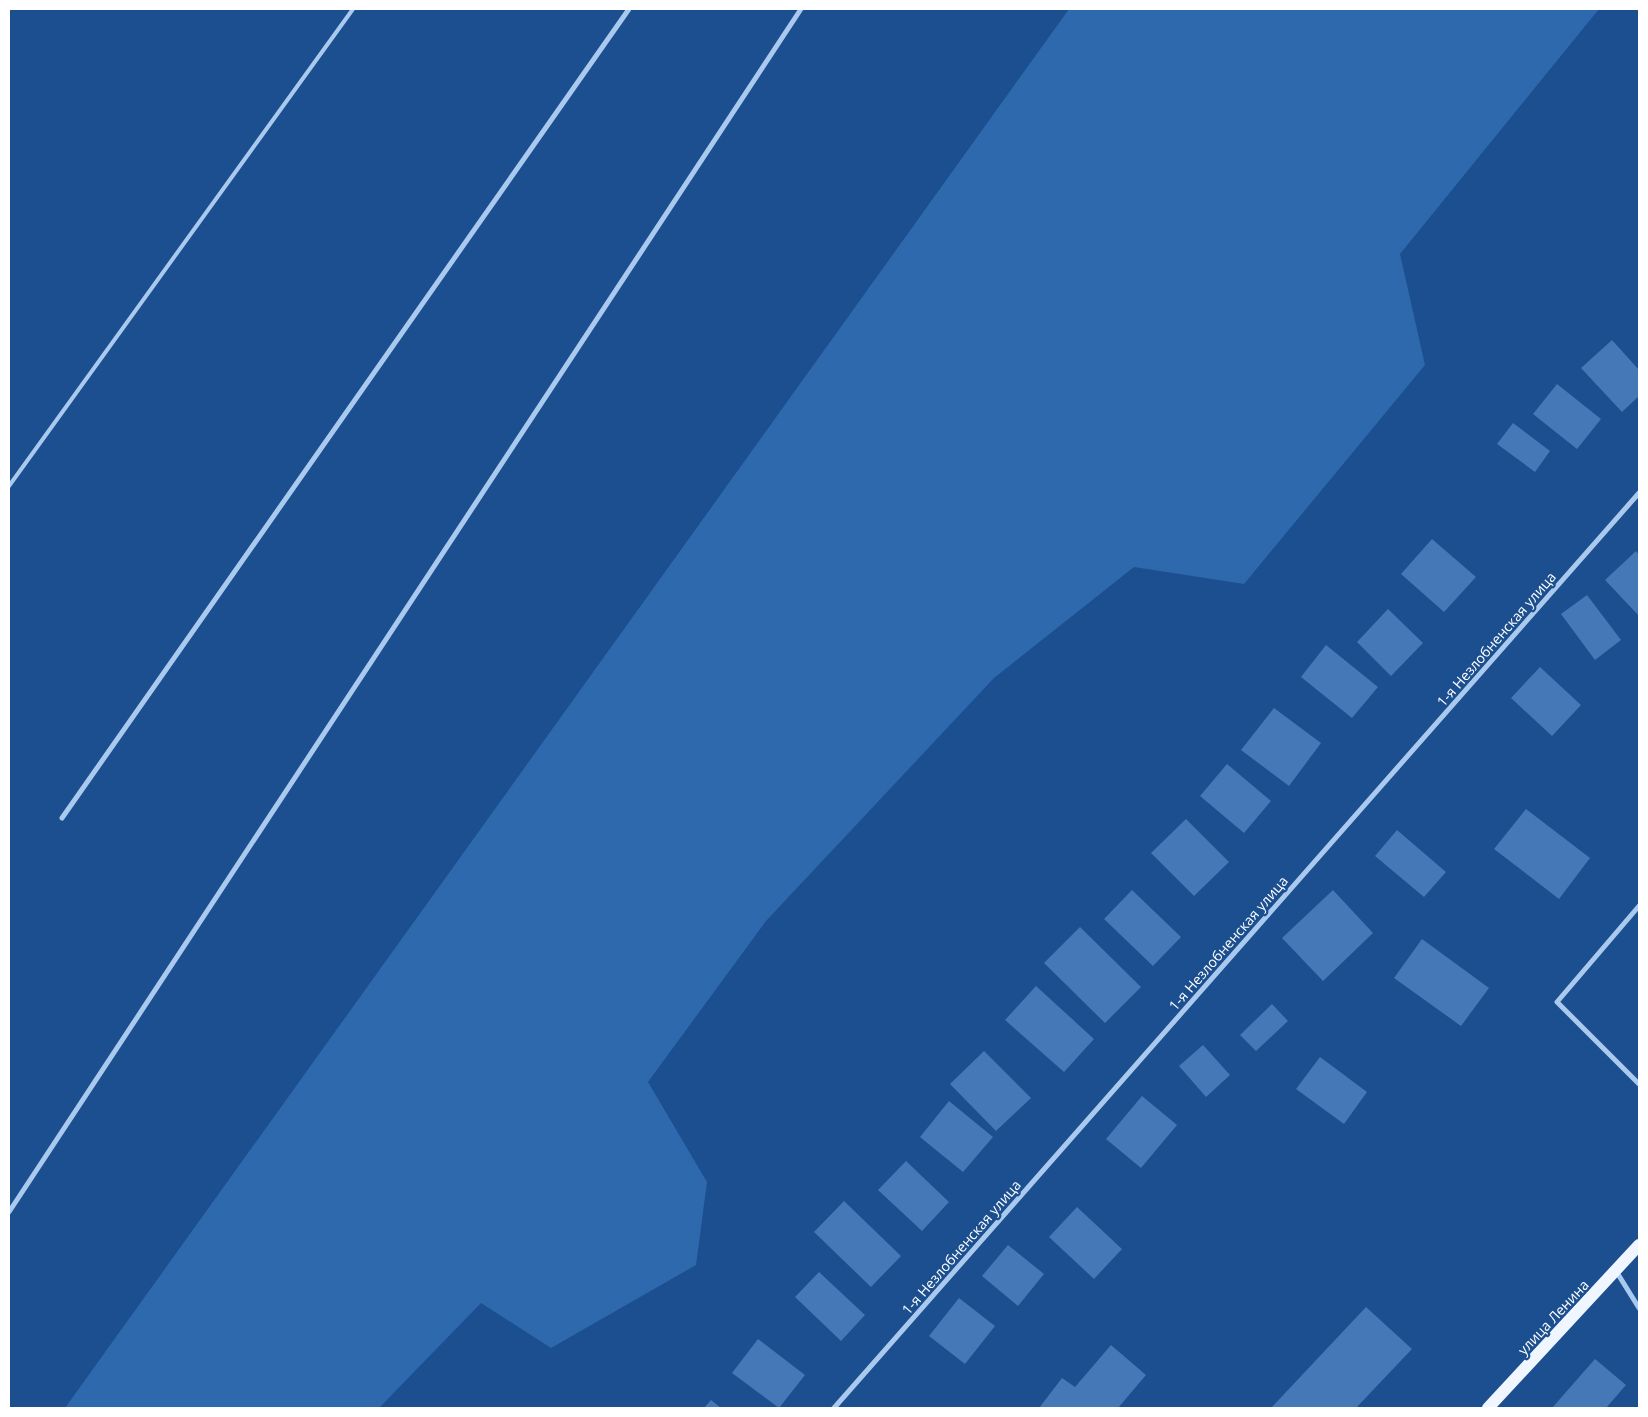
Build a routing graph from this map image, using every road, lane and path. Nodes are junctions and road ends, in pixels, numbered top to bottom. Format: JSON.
{"nodes":[{"id":1,"x":353,"y":9,"type":"edge"},
{"id":2,"x":629,"y":9,"type":"edge"},
{"id":3,"x":801,"y":9,"type":"edge"},
{"id":4,"x":9,"y":486,"type":"edge"},
{"id":5,"x":1639,"y":493,"type":"edge"},
{"id":6,"x":62,"y":818,"type":"dead end"},
{"id":7,"x":1639,"y":906,"type":"edge"},
{"id":8,"x":1639,"y":1084,"type":"edge"},
{"id":9,"x":9,"y":1212,"type":"edge"},
{"id":10,"x":1639,"y":1245,"type":"edge"},
{"id":11,"x":1616,"y":1270,"type":"junction"},
{"id":12,"x":1639,"y":1308,"type":"edge"},
{"id":13,"x":834,"y":1408,"type":"edge"},
{"id":14,"x":1488,"y":1408,"type":"edge"}],
"edges":[{"from":1,"to":4,"type":"lane"},
{"from":2,"to":6,"type":"street"},
{"from":3,"to":9,"type":"street"},
{"from":5,"to":13,"type":"street","name":"1-я Незлобненская улица"},
{"from":7,"to":8,"type":"street"},
{"from":10,"to":11,"type":"main road","name":"улица Ленина"},
{"from":11,"to":12,"type":"street"},
{"from":11,"to":14,"type":"main road","name":"улица Ленина"}]}
